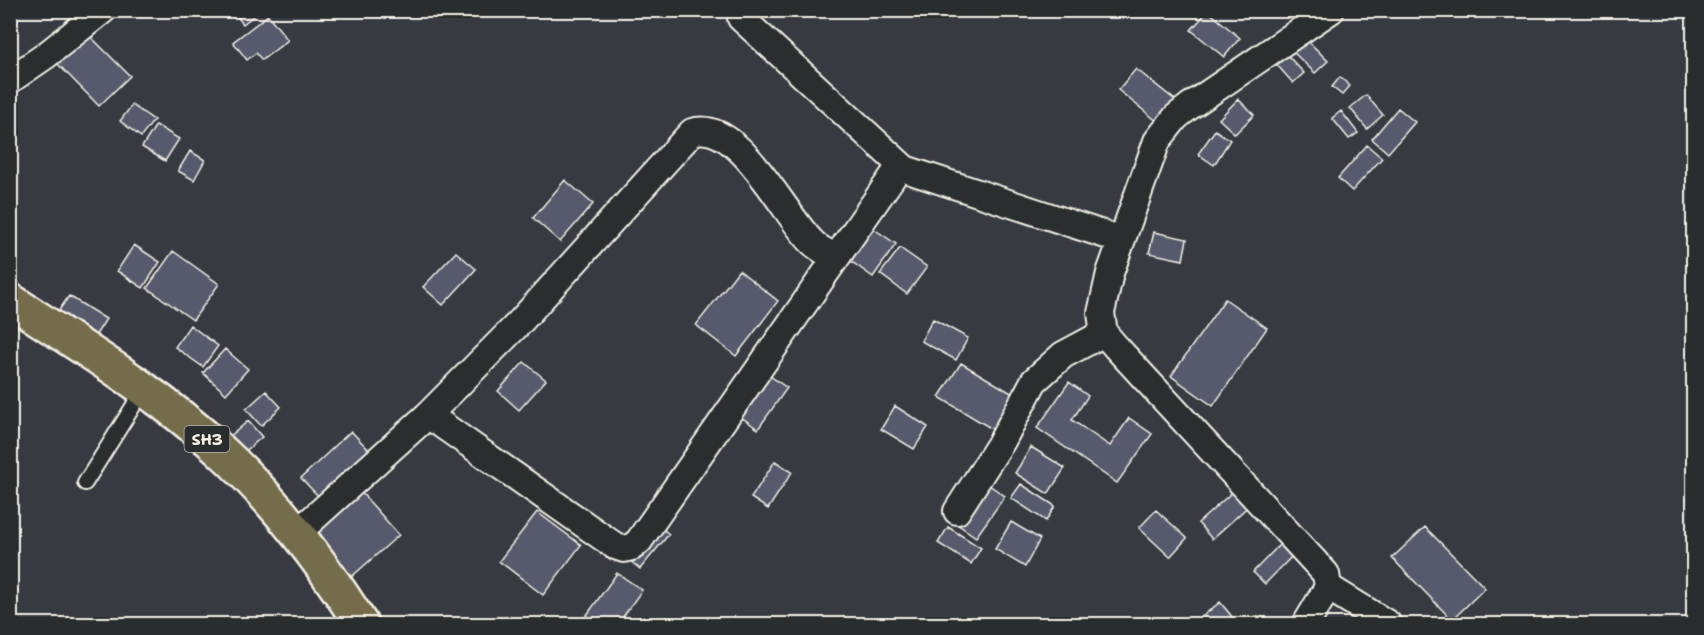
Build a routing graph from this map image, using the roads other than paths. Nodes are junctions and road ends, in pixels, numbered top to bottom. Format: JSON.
{"nodes":[{"id":1,"x":103,"y":10,"type":"edge"},
{"id":2,"x":741,"y":10,"type":"edge"},
{"id":3,"x":1331,"y":10,"type":"edge"},
{"id":4,"x":10,"y":80,"type":"edge"},
{"id":5,"x":905,"y":169,"type":"junction"},
{"id":6,"x":1121,"y":240,"type":"junction"},
{"id":7,"x":836,"y":258,"type":"junction"},
{"id":8,"x":10,"y":300,"type":"edge"},
{"id":9,"x":1104,"y":333,"type":"junction"},
{"id":10,"x":144,"y":389,"type":"junction"},
{"id":11,"x":428,"y":415,"type":"junction"},
{"id":12,"x":85,"y":483,"type":"dead end"},
{"id":13,"x":957,"y":511,"type":"dead end"},
{"id":14,"x":296,"y":534,"type":"junction"},
{"id":15,"x":1328,"y":587,"type":"junction"},
{"id":16,"x":361,"y":624,"type":"edge"},
{"id":17,"x":1306,"y":624,"type":"edge"},
{"id":18,"x":1388,"y":624,"type":"edge"}],
"edges":[{"from":1,"to":4,"type":"street"},
{"from":2,"to":5,"type":"street"},
{"from":3,"to":6,"type":"street"},
{"from":5,"to":6,"type":"street"},
{"from":5,"to":7,"type":"street"},
{"from":6,"to":9,"type":"street"},
{"from":7,"to":11,"type":"street"},
{"from":7,"to":11,"type":"street"},
{"from":8,"to":10,"type":"main road","number":"SH3"},
{"from":9,"to":13,"type":"street"},
{"from":9,"to":15,"type":"street"},
{"from":10,"to":12,"type":"lane"},
{"from":10,"to":14,"type":"main road","number":"SH3"},
{"from":11,"to":14,"type":"street"},
{"from":14,"to":16,"type":"main road","number":"SH3"},
{"from":15,"to":17,"type":"street"},
{"from":15,"to":18,"type":"street"}]}
